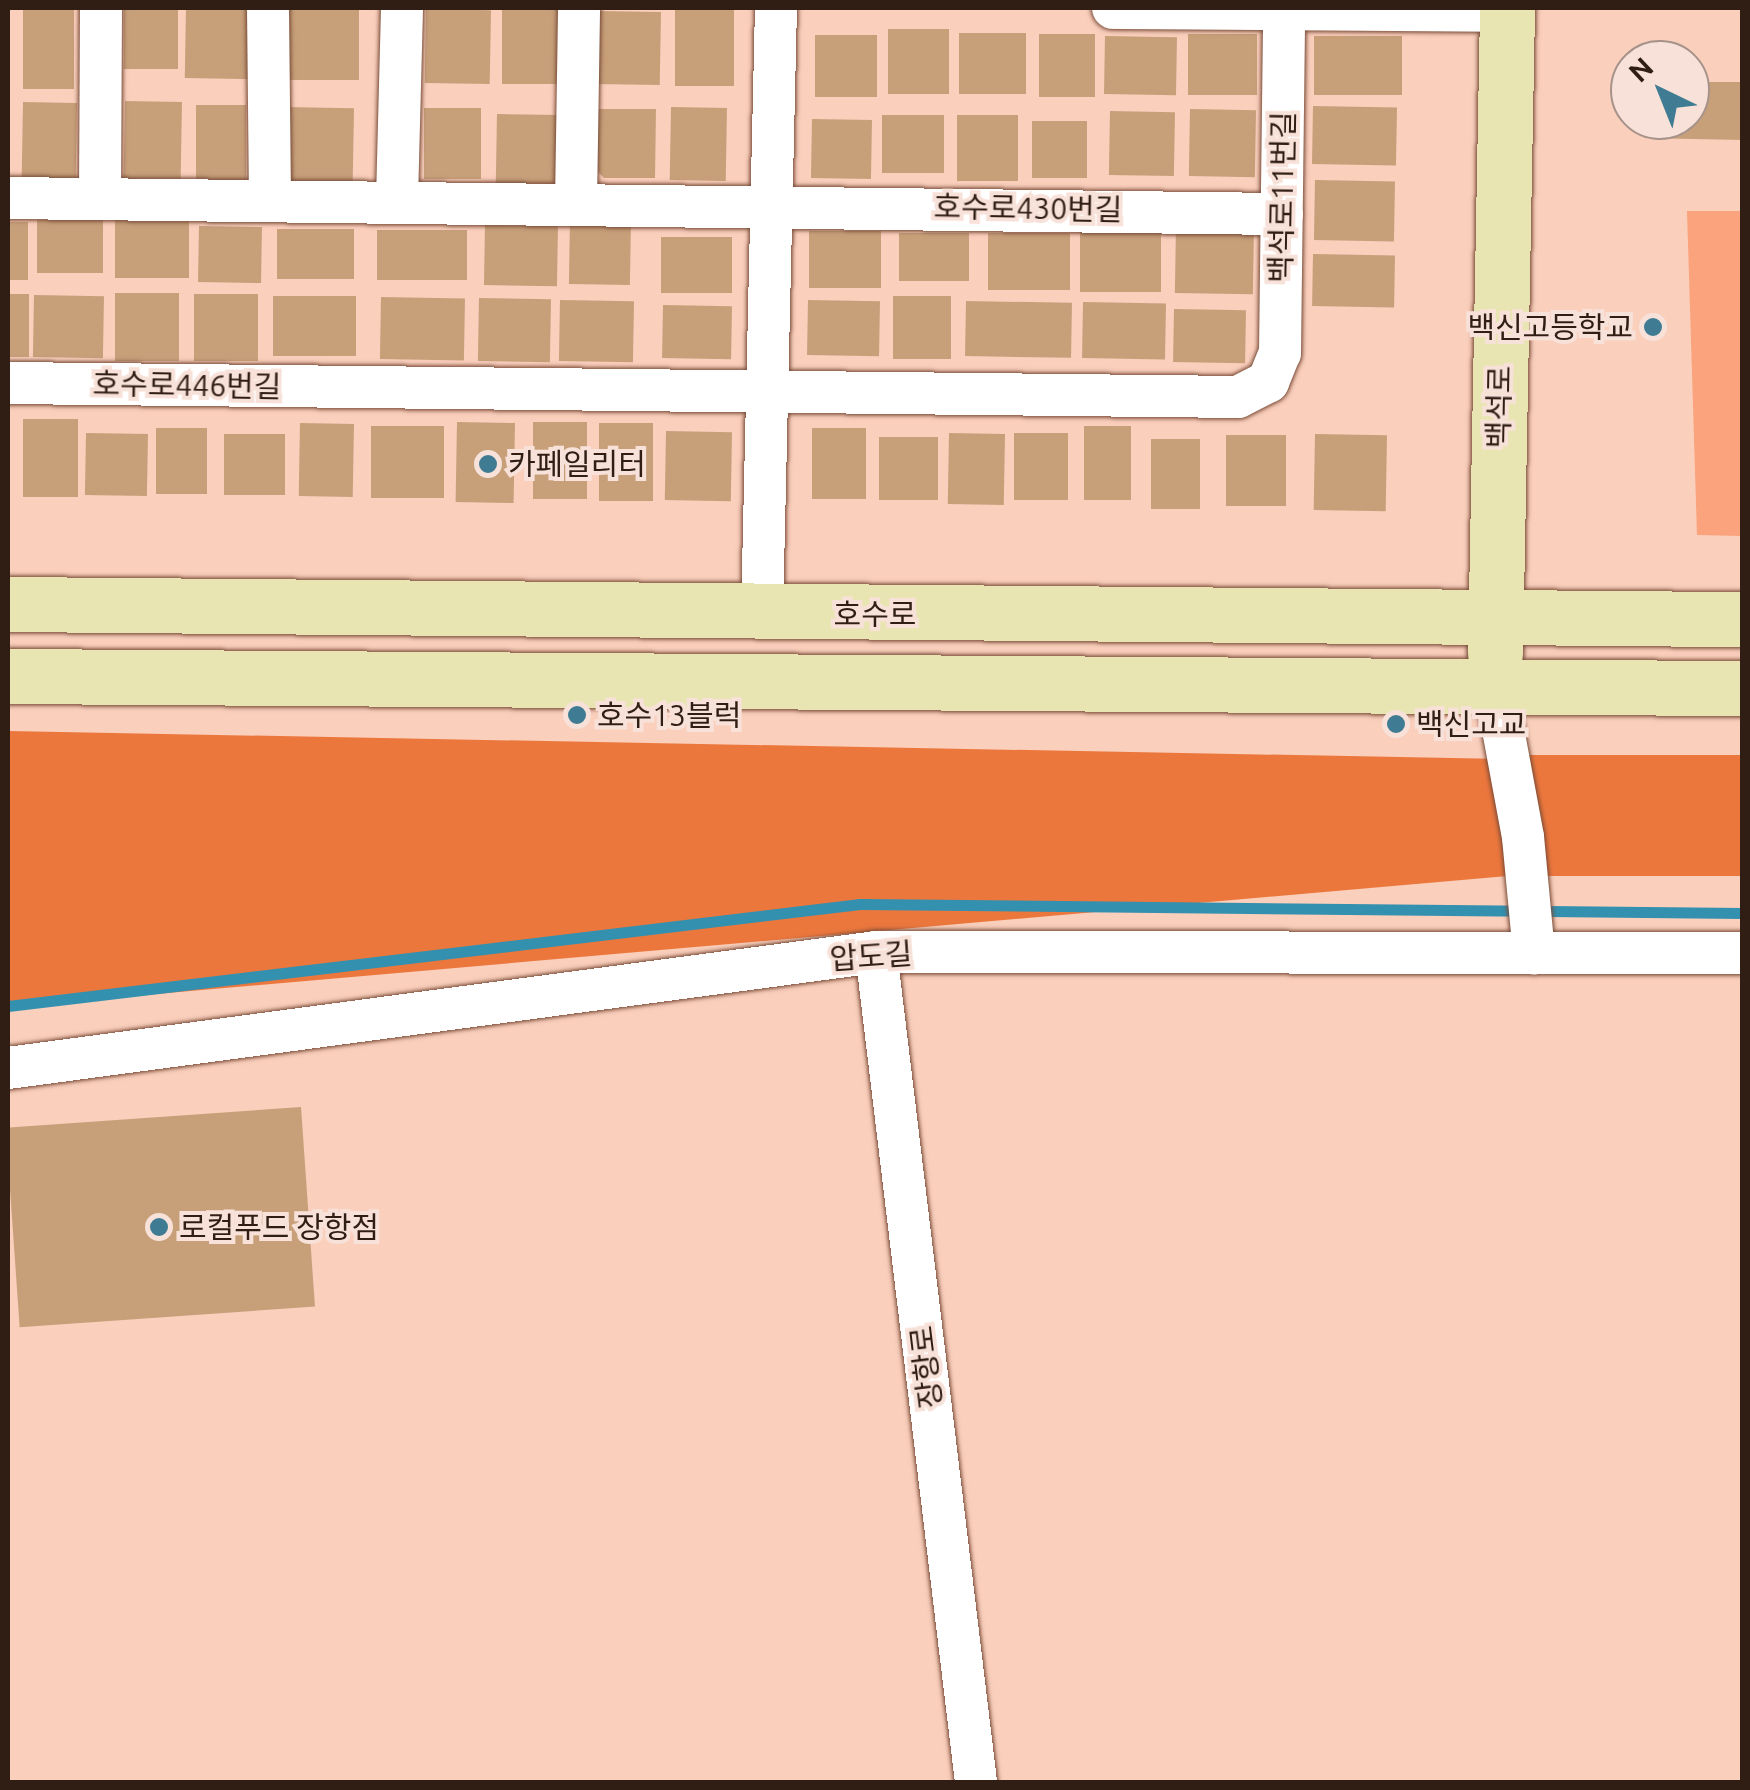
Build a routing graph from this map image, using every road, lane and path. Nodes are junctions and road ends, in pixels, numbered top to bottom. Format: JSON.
{"nodes":[{"id":1,"x":101,"y":8,"type":"edge"},
{"id":2,"x":268,"y":8,"type":"edge"},
{"id":3,"x":402,"y":8,"type":"edge"},
{"id":4,"x":579,"y":8,"type":"edge"},
{"id":5,"x":776,"y":8,"type":"edge"},
{"id":6,"x":1114,"y":8,"type":"edge"},
{"id":7,"x":1284,"y":8,"type":"edge"},
{"id":8,"x":1507,"y":9,"type":"edge"},
{"id":9,"x":8,"y":198,"type":"edge"},
{"id":10,"x":100,"y":198,"type":"junction"},
{"id":11,"x":270,"y":199,"type":"junction"},
{"id":12,"x":398,"y":200,"type":"junction"},
{"id":13,"x":774,"y":202,"type":"junction"},
{"id":14,"x":576,"y":203,"type":"junction"},
{"id":15,"x":1282,"y":214,"type":"junction"},
{"id":16,"x":8,"y":383,"type":"edge"},
{"id":17,"x":768,"y":392,"type":"junction"},
{"id":18,"x":8,"y":604,"type":"edge"},
{"id":19,"x":762,"y":614,"type":"junction"},
{"id":20,"x":1496,"y":618,"type":"junction"},
{"id":21,"x":1742,"y":620,"type":"edge"},
{"id":22,"x":8,"y":676,"type":"edge"},
{"id":23,"x":1495,"y":686,"type":"junction"},
{"id":24,"x":1742,"y":688,"type":"edge"},
{"id":25,"x":1532,"y":942,"type":"junction"},
{"id":26,"x":876,"y":952,"type":"junction"},
{"id":27,"x":1742,"y":954,"type":"edge"},
{"id":28,"x":8,"y":1068,"type":"edge"},
{"id":29,"x":976,"y":1782,"type":"edge"}],
"edges":[{"from":1,"to":10,"type":"street"},
{"from":2,"to":11,"type":"street"},
{"from":3,"to":12,"type":"street"},
{"from":4,"to":14,"type":"street"},
{"from":5,"to":13,"type":"street"},
{"from":6,"to":7,"type":"street"},
{"from":7,"to":8,"type":"street"},
{"from":7,"to":15,"type":"street","name":"백석로11번길"},
{"from":8,"to":20,"type":"main road","name":"백석로"},
{"from":9,"to":10,"type":"street"},
{"from":10,"to":11,"type":"street"},
{"from":11,"to":12,"type":"street"},
{"from":12,"to":14,"type":"street","name":"호수로430번길"},
{"from":13,"to":14,"type":"street","name":"호수로430번길"},
{"from":13,"to":15,"type":"street","name":"호수로430번길"},
{"from":13,"to":17,"type":"street"},
{"from":15,"to":17,"type":"street","name":"백석로11번길"},
{"from":16,"to":17,"type":"street","name":"호수로446번길"},
{"from":17,"to":19,"type":"street"},
{"from":18,"to":19,"type":"main road","name":"호수로"},
{"from":19,"to":20,"type":"main road","name":"호수로"},
{"from":20,"to":21,"type":"main road","name":"호수로"},
{"from":20,"to":23,"type":"main road","name":"백석로"},
{"from":22,"to":23,"type":"main road"},
{"from":23,"to":24,"type":"main road"},
{"from":23,"to":25,"type":"street"},
{"from":25,"to":26,"type":"street","name":"압도길"},
{"from":25,"to":27,"type":"street","name":"압도길"},
{"from":26,"to":28,"type":"street","name":"압도길"},
{"from":26,"to":29,"type":"street","name":"장항로"}]}
